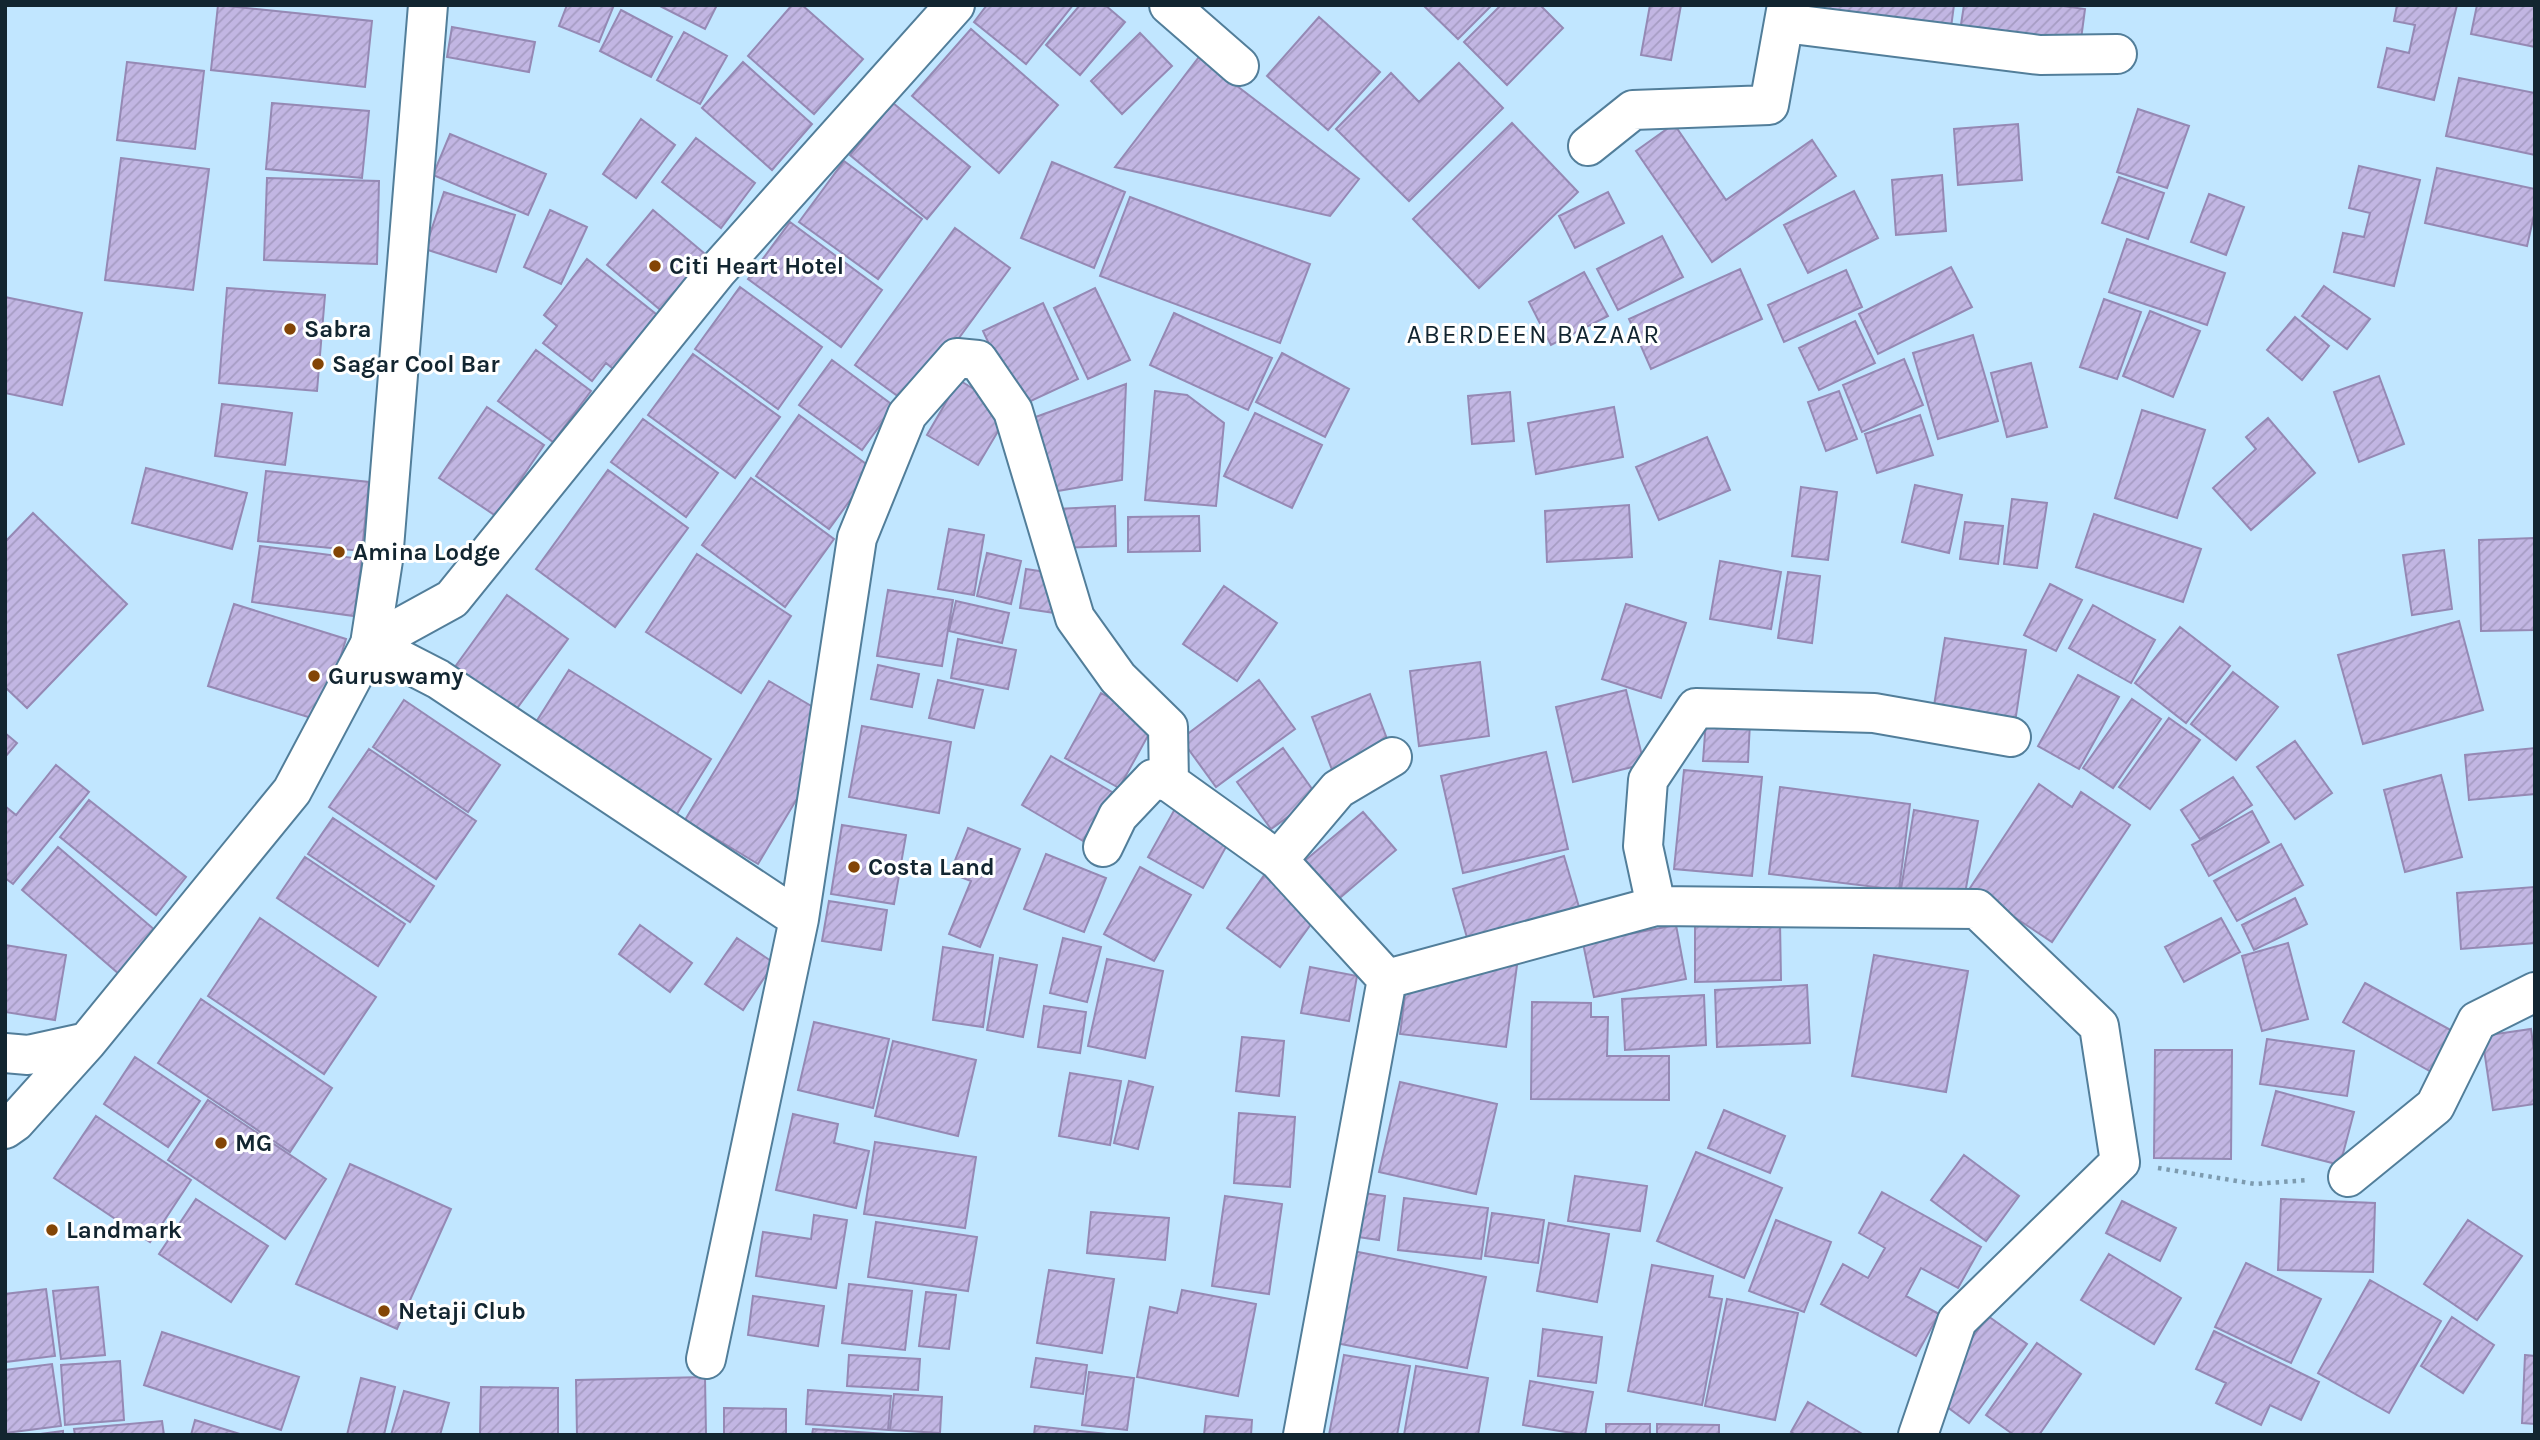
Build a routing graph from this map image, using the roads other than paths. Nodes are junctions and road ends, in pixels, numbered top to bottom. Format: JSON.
{"nodes":[{"id":1,"x":428,"y":5,"type":"edge"},
{"id":2,"x":955,"y":5,"type":"edge"},
{"id":3,"x":1169,"y":5,"type":"edge"},
{"id":4,"x":1786,"y":14,"type":"edge"},
{"id":5,"x":2117,"y":54,"type":"dead end"},
{"id":6,"x":1239,"y":66,"type":"dead end"},
{"id":7,"x":1588,"y":146,"type":"dead end"},
{"id":8,"x":370,"y":643,"type":"junction"},
{"id":9,"x":2011,"y":737,"type":"dead end"},
{"id":10,"x":1392,"y":757,"type":"dead end"},
{"id":11,"x":1169,"y":782,"type":"junction"},
{"id":12,"x":1103,"y":847,"type":"dead end"},
{"id":13,"x":1278,"y":860,"type":"junction"},
{"id":14,"x":1656,"y":906,"type":"junction"},
{"id":15,"x":799,"y":919,"type":"junction"},
{"id":16,"x":1387,"y":979,"type":"junction"},
{"id":17,"x":2535,"y":992,"type":"edge"},
{"id":18,"x":87,"y":1042,"type":"junction"},
{"id":19,"x":5,"y":1053,"type":"edge"},
{"id":20,"x":5,"y":1129,"type":"edge"},
{"id":21,"x":2348,"y":1177,"type":"road end"},
{"id":22,"x":706,"y":1359,"type":"dead end"},
{"id":23,"x":1303,"y":1435,"type":"edge"},
{"id":24,"x":1918,"y":1435,"type":"edge"}],
"edges":[{"from":1,"to":8,"type":"street"},
{"from":2,"to":8,"type":"street"},
{"from":3,"to":6,"type":"street"},
{"from":4,"to":5,"type":"street"},
{"from":4,"to":7,"type":"street"},
{"from":8,"to":15,"type":"street"},
{"from":8,"to":18,"type":"street"},
{"from":9,"to":14,"type":"street"},
{"from":10,"to":13,"type":"street"},
{"from":11,"to":12,"type":"street"},
{"from":11,"to":13,"type":"street"},
{"from":11,"to":15,"type":"street"},
{"from":13,"to":16,"type":"street"},
{"from":14,"to":16,"type":"street"},
{"from":14,"to":24,"type":"street"},
{"from":15,"to":22,"type":"street"},
{"from":16,"to":23,"type":"street"},
{"from":17,"to":21,"type":"street"},
{"from":18,"to":19,"type":"street"},
{"from":18,"to":20,"type":"street"}]}
